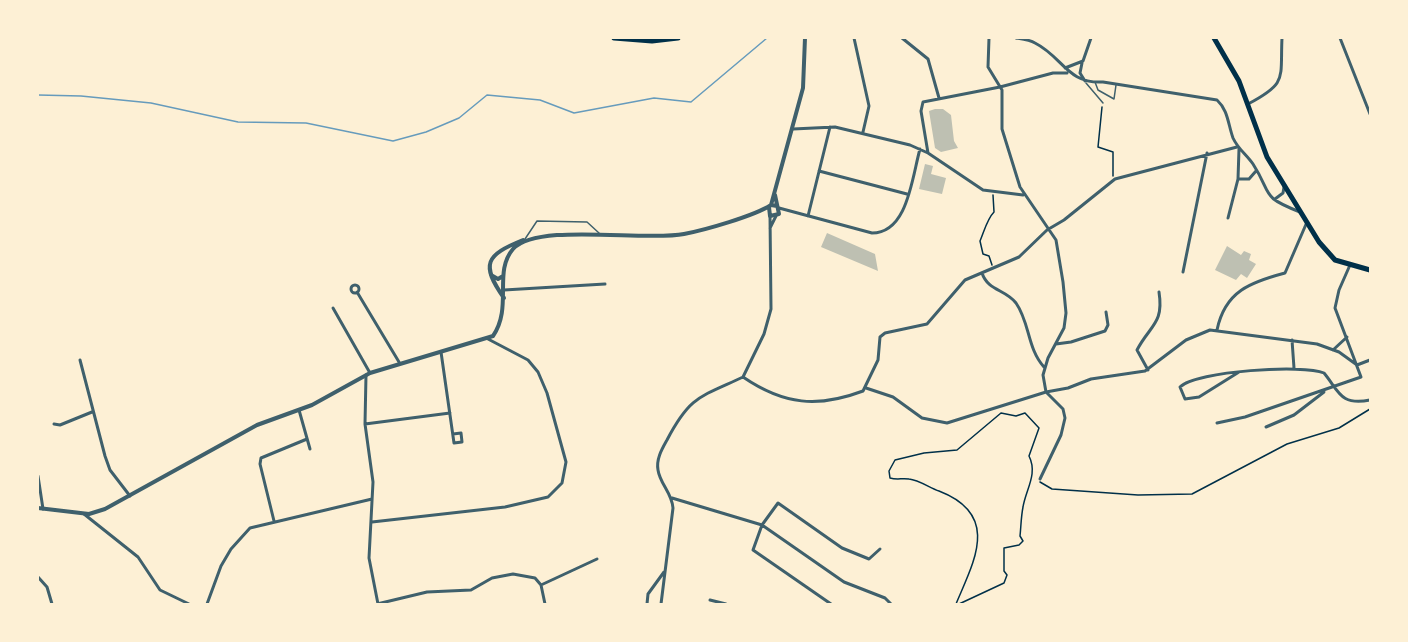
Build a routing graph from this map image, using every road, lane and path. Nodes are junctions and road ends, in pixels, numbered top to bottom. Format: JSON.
{"nodes":[{"id":1,"x":614,"y":38,"type":"edge"},
{"id":2,"x":678,"y":38,"type":"edge"},
{"id":3,"x":806,"y":38,"type":"edge"},
{"id":4,"x":854,"y":38,"type":"edge"},
{"id":5,"x":902,"y":38,"type":"edge"},
{"id":6,"x":989,"y":38,"type":"edge"},
{"id":7,"x":1016,"y":38,"type":"edge"},
{"id":8,"x":1091,"y":38,"type":"edge"},
{"id":9,"x":1214,"y":38,"type":"edge"},
{"id":10,"x":1282,"y":38,"type":"edge"},
{"id":11,"x":1340,"y":38,"type":"edge"},
{"id":12,"x":1083,"y":61,"type":"junction"},
{"id":13,"x":1065,"y":68,"type":"junction"},
{"id":14,"x":1069,"y":72,"type":"junction"},
{"id":15,"x":1095,"y":82,"type":"junction"},
{"id":16,"x":1086,"y":83,"type":"junction"},
{"id":17,"x":1116,"y":84,"type":"junction"},
{"id":18,"x":1000,"y":87,"type":"junction"},
{"id":19,"x":939,"y":98,"type":"junction"},
{"id":20,"x":1103,"y":104,"type":"joint"},
{"id":21,"x":1248,"y":104,"type":"junction"},
{"id":22,"x":1371,"y":114,"type":"edge"},
{"id":23,"x":830,"y":126,"type":"junction"},
{"id":24,"x":793,"y":129,"type":"junction"},
{"id":25,"x":863,"y":132,"type":"junction"},
{"id":26,"x":1238,"y":148,"type":"junction"},
{"id":27,"x":920,"y":149,"type":"junction"},
{"id":28,"x":928,"y":153,"type":"junction"},
{"id":29,"x":1207,"y":153,"type":"junction"},
{"id":30,"x":1256,"y":170,"type":"junction"},
{"id":31,"x":819,"y":171,"type":"junction"},
{"id":32,"x":1238,"y":179,"type":"junction"},
{"id":33,"x":1113,"y":180,"type":"junction"},
{"id":34,"x":1284,"y":187,"type":"junction"},
{"id":35,"x":992,"y":192,"type":"junction"},
{"id":36,"x":775,"y":194,"type":"junction"},
{"id":37,"x":908,"y":194,"type":"junction"},
{"id":38,"x":1025,"y":196,"type":"junction"},
{"id":39,"x":1273,"y":199,"type":"junction"},
{"id":40,"x":770,"y":206,"type":"junction"},
{"id":41,"x":778,"y":207,"type":"junction"},
{"id":42,"x":787,"y":212,"type":"junction"},
{"id":43,"x":1300,"y":212,"type":"junction"},
{"id":44,"x":751,"y":214,"type":"junction"},
{"id":45,"x":769,"y":215,"type":"junction"},
{"id":46,"x":777,"y":215,"type":"junction"},
{"id":47,"x":808,"y":216,"type":"junction"},
{"id":48,"x":1228,"y":218,"type":"dead end"},
{"id":49,"x":1307,"y":222,"type":"junction"},
{"id":50,"x":1049,"y":228,"type":"junction"},
{"id":51,"x":769,"y":230,"type":"junction"},
{"id":52,"x":602,"y":236,"type":"junction"},
{"id":53,"x":536,"y":237,"type":"junction"},
{"id":54,"x":525,"y":239,"type":"junction"},
{"id":55,"x":1350,"y":265,"type":"junction"},
{"id":56,"x":993,"y":267,"type":"junction"},
{"id":57,"x":1371,"y":270,"type":"edge"},
{"id":58,"x":488,"y":272,"type":"junction"},
{"id":59,"x":981,"y":273,"type":"junction"},
{"id":60,"x":1183,"y":273,"type":"dead end"},
{"id":61,"x":503,"y":276,"type":"junction"},
{"id":62,"x":605,"y":284,"type":"dead end"},
{"id":63,"x":504,"y":290,"type":"junction"},
{"id":64,"x":357,"y":292,"type":"dead end"},
{"id":65,"x":1159,"y":292,"type":"dead end"},
{"id":66,"x":504,"y":299,"type":"junction"},
{"id":67,"x":333,"y":309,"type":"dead end"},
{"id":68,"x":1106,"y":312,"type":"dead end"},
{"id":69,"x":1217,"y":330,"type":"junction"},
{"id":70,"x":1347,"y":337,"type":"junction"},
{"id":71,"x":488,"y":339,"type":"junction"},
{"id":72,"x":1292,"y":340,"type":"junction"},
{"id":73,"x":1056,"y":344,"type":"junction"},
{"id":74,"x":1333,"y":350,"type":"junction"},
{"id":75,"x":441,"y":352,"type":"junction"},
{"id":76,"x":80,"y":360,"type":"dead end"},
{"id":77,"x":1371,"y":360,"type":"edge"},
{"id":78,"x":399,"y":362,"type":"junction"},
{"id":79,"x":1357,"y":365,"type":"junction"},
{"id":80,"x":1044,"y":367,"type":"junction"},
{"id":81,"x":1293,"y":369,"type":"junction"},
{"id":82,"x":1148,"y":370,"type":"junction"},
{"id":83,"x":1239,"y":372,"type":"junction"},
{"id":84,"x":368,"y":374,"type":"junction"},
{"id":85,"x":743,"y":378,"type":"junction"},
{"id":86,"x":866,"y":388,"type":"junction"},
{"id":87,"x":1332,"y":388,"type":"junction"},
{"id":88,"x":1325,"y":390,"type":"junction"},
{"id":89,"x":1046,"y":392,"type":"junction"},
{"id":90,"x":1371,"y":400,"type":"edge"},
{"id":91,"x":1371,"y":409,"type":"edge"},
{"id":92,"x":298,"y":410,"type":"junction"},
{"id":93,"x":92,"y":412,"type":"junction"},
{"id":94,"x":450,"y":413,"type":"junction"},
{"id":95,"x":1217,"y":423,"type":"dead end"},
{"id":96,"x":54,"y":424,"type":"dead end"},
{"id":97,"x":365,"y":424,"type":"junction"},
{"id":98,"x":1266,"y":427,"type":"dead end"},
{"id":99,"x":453,"y":434,"type":"dead end"},
{"id":100,"x":307,"y":439,"type":"junction"},
{"id":101,"x":310,"y":449,"type":"dead end"},
{"id":102,"x":38,"y":476,"type":"edge"},
{"id":103,"x":1040,"y":479,"type":"joint"},
{"id":104,"x":130,"y":496,"type":"junction"},
{"id":105,"x":672,"y":498,"type":"junction"},
{"id":106,"x":372,"y":499,"type":"junction"},
{"id":107,"x":38,"y":508,"type":"edge"},
{"id":108,"x":43,"y":509,"type":"junction"},
{"id":109,"x":84,"y":514,"type":"junction"},
{"id":110,"x":274,"y":521,"type":"junction"},
{"id":111,"x":372,"y":522,"type":"junction"},
{"id":112,"x":762,"y":525,"type":"junction"},
{"id":113,"x":880,"y":549,"type":"dead end"},
{"id":114,"x":597,"y":559,"type":"dead end"},
{"id":115,"x":665,"y":571,"type":"junction"},
{"id":116,"x":38,"y":577,"type":"edge"},
{"id":117,"x":541,"y":585,"type":"junction"},
{"id":118,"x":710,"y":600,"type":"dead end"},
{"id":119,"x":52,"y":604,"type":"edge"},
{"id":120,"x":189,"y":604,"type":"edge"},
{"id":121,"x":207,"y":604,"type":"edge"},
{"id":122,"x":378,"y":604,"type":"edge"},
{"id":123,"x":545,"y":604,"type":"edge"},
{"id":124,"x":647,"y":604,"type":"edge"},
{"id":125,"x":661,"y":604,"type":"edge"},
{"id":126,"x":726,"y":604,"type":"edge"},
{"id":127,"x":831,"y":604,"type":"edge"},
{"id":128,"x":891,"y":604,"type":"edge"},
{"id":129,"x":957,"y":604,"type":"edge"}],
"edges":[{"from":1,"to":2,"type":"main road"},
{"from":3,"to":24,"type":"street"},
{"from":4,"to":25,"type":"street"},
{"from":5,"to":19,"type":"street"},
{"from":6,"to":18,"type":"street"},
{"from":7,"to":13,"type":"street"},
{"from":8,"to":12,"type":"street"},
{"from":9,"to":21,"type":"main road"},
{"from":10,"to":21,"type":"street"},
{"from":11,"to":22,"type":"street"},
{"from":12,"to":13,"type":"street"},
{"from":12,"to":16,"type":"street"},
{"from":13,"to":14,"type":"street"},
{"from":14,"to":16,"type":"street"},
{"from":14,"to":18,"type":"street"},
{"from":15,"to":16,"type":"street"},
{"from":15,"to":17,"type":"street"},
{"from":15,"to":17,"type":"lane"},
{"from":16,"to":20,"type":"lane"},
{"from":17,"to":26,"type":"street"},
{"from":18,"to":19,"type":"street"},
{"from":18,"to":38,"type":"street"},
{"from":19,"to":28,"type":"street"},
{"from":20,"to":33,"type":"path"},
{"from":21,"to":34,"type":"main road"},
{"from":23,"to":24,"type":"street"},
{"from":23,"to":25,"type":"street"},
{"from":23,"to":31,"type":"street"},
{"from":24,"to":36,"type":"street"},
{"from":25,"to":27,"type":"street"},
{"from":26,"to":29,"type":"street"},
{"from":26,"to":30,"type":"street"},
{"from":26,"to":32,"type":"street"},
{"from":27,"to":28,"type":"street"},
{"from":27,"to":37,"type":"street"},
{"from":28,"to":35,"type":"street"},
{"from":29,"to":33,"type":"street"},
{"from":29,"to":60,"type":"street"},
{"from":30,"to":32,"type":"street"},
{"from":30,"to":39,"type":"street"},
{"from":31,"to":37,"type":"street"},
{"from":31,"to":47,"type":"street"},
{"from":32,"to":48,"type":"street"},
{"from":33,"to":50,"type":"street"},
{"from":34,"to":39,"type":"street"},
{"from":34,"to":43,"type":"main road"},
{"from":35,"to":38,"type":"street"},
{"from":35,"to":56,"type":"path"},
{"from":36,"to":40,"type":"street"},
{"from":36,"to":41,"type":"street"},
{"from":37,"to":47,"type":"street"},
{"from":38,"to":50,"type":"street"},
{"from":39,"to":43,"type":"street"},
{"from":40,"to":41,"type":"street"},
{"from":40,"to":44,"type":"street"},
{"from":40,"to":45,"type":"street"},
{"from":41,"to":42,"type":"street"},
{"from":41,"to":46,"type":"street"},
{"from":42,"to":46,"type":"street"},
{"from":42,"to":47,"type":"street"},
{"from":43,"to":49,"type":"main road"},
{"from":44,"to":45,"type":"street"},
{"from":44,"to":52,"type":"street"},
{"from":45,"to":46,"type":"street"},
{"from":45,"to":51,"type":"street"},
{"from":46,"to":51,"type":"street"},
{"from":49,"to":55,"type":"main road"},
{"from":49,"to":69,"type":"street"},
{"from":50,"to":56,"type":"street"},
{"from":50,"to":73,"type":"street"},
{"from":51,"to":85,"type":"street"},
{"from":52,"to":53,"type":"street"},
{"from":52,"to":54,"type":"lane"},
{"from":53,"to":54,"type":"street"},
{"from":53,"to":61,"type":"street"},
{"from":54,"to":58,"type":"street"},
{"from":55,"to":57,"type":"main road"},
{"from":55,"to":70,"type":"street"},
{"from":56,"to":59,"type":"street"},
{"from":58,"to":61,"type":"street"},
{"from":58,"to":66,"type":"street"},
{"from":59,"to":80,"type":"street"},
{"from":59,"to":86,"type":"street"},
{"from":61,"to":63,"type":"street"},
{"from":62,"to":63,"type":"street"},
{"from":63,"to":66,"type":"street"},
{"from":64,"to":78,"type":"street"},
{"from":65,"to":82,"type":"street"},
{"from":66,"to":71,"type":"street"},
{"from":67,"to":84,"type":"street"},
{"from":68,"to":73,"type":"street"},
{"from":69,"to":72,"type":"street"},
{"from":69,"to":82,"type":"street"},
{"from":70,"to":74,"type":"street"},
{"from":70,"to":79,"type":"street"},
{"from":71,"to":75,"type":"street"},
{"from":71,"to":111,"type":"street"},
{"from":72,"to":74,"type":"street"},
{"from":72,"to":81,"type":"street"},
{"from":73,"to":80,"type":"street"},
{"from":74,"to":79,"type":"street"},
{"from":75,"to":78,"type":"street"},
{"from":75,"to":94,"type":"street"},
{"from":76,"to":93,"type":"street"},
{"from":77,"to":79,"type":"street"},
{"from":78,"to":84,"type":"street"},
{"from":79,"to":87,"type":"street"},
{"from":80,"to":89,"type":"street"},
{"from":81,"to":83,"type":"street"},
{"from":81,"to":87,"type":"street"},
{"from":82,"to":89,"type":"street"},
{"from":83,"to":83,"type":"street"},
{"from":84,"to":92,"type":"street"},
{"from":84,"to":97,"type":"street"},
{"from":85,"to":86,"type":"street"},
{"from":85,"to":105,"type":"street"},
{"from":86,"to":89,"type":"street"},
{"from":87,"to":88,"type":"street"},
{"from":87,"to":90,"type":"street"},
{"from":88,"to":95,"type":"street"},
{"from":88,"to":98,"type":"street"},
{"from":89,"to":103,"type":"street"},
{"from":91,"to":103,"type":"path"},
{"from":92,"to":100,"type":"street"},
{"from":92,"to":104,"type":"street"},
{"from":93,"to":96,"type":"street"},
{"from":93,"to":104,"type":"street"},
{"from":94,"to":97,"type":"street"},
{"from":94,"to":99,"type":"street"},
{"from":97,"to":106,"type":"street"},
{"from":100,"to":101,"type":"street"},
{"from":100,"to":110,"type":"street"},
{"from":102,"to":108,"type":"street"},
{"from":104,"to":109,"type":"street"},
{"from":105,"to":112,"type":"street"},
{"from":105,"to":115,"type":"street"},
{"from":106,"to":110,"type":"street"},
{"from":106,"to":111,"type":"street"},
{"from":107,"to":108,"type":"street"},
{"from":108,"to":109,"type":"street"},
{"from":109,"to":120,"type":"street"},
{"from":110,"to":121,"type":"street"},
{"from":111,"to":122,"type":"street"},
{"from":112,"to":113,"type":"street"},
{"from":112,"to":127,"type":"street"},
{"from":112,"to":128,"type":"street"},
{"from":114,"to":117,"type":"street"},
{"from":115,"to":124,"type":"street"},
{"from":115,"to":125,"type":"street"},
{"from":116,"to":119,"type":"street"},
{"from":117,"to":122,"type":"street"},
{"from":117,"to":123,"type":"street"},
{"from":118,"to":126,"type":"street"},
{"from":129,"to":129,"type":"path"}]}
